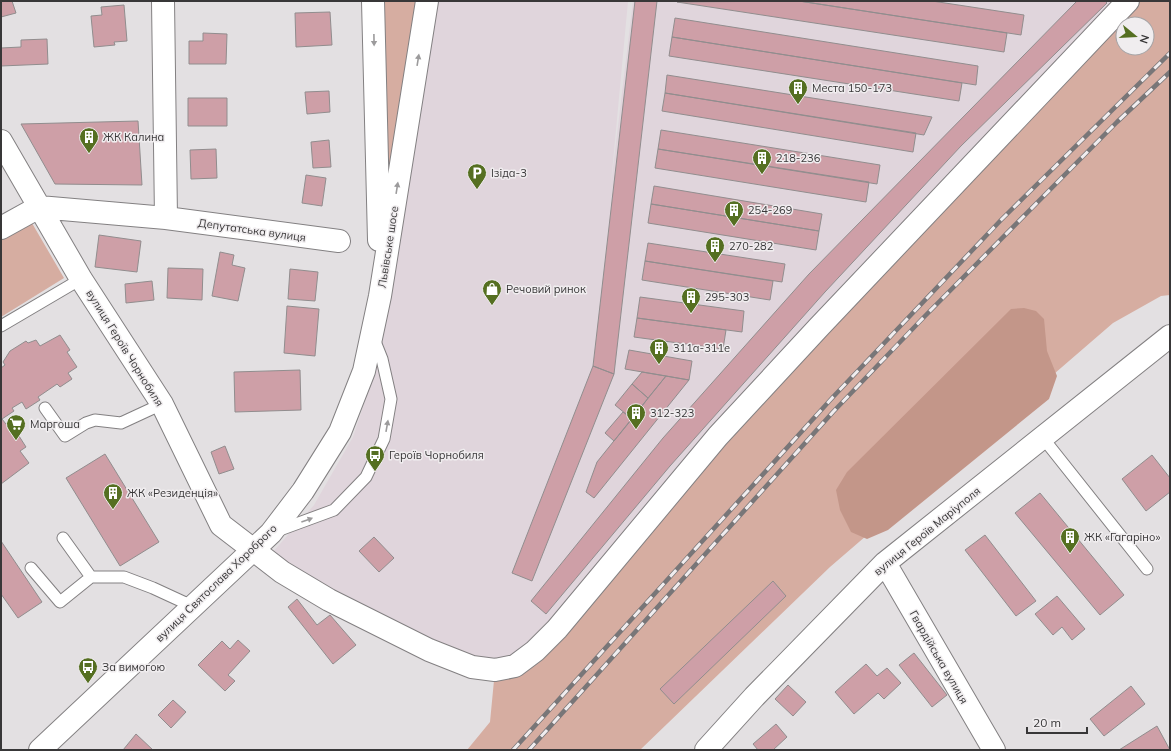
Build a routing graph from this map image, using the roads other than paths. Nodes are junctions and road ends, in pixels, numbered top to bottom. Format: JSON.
{"nodes":[{"id":1,"x":163,"y":1,"type":"edge"},
{"id":2,"x":374,"y":1,"type":"edge"},
{"id":3,"x":427,"y":1,"type":"edge"},
{"id":4,"x":1128,"y":1,"type":"edge"},
{"id":5,"x":1,"y":140,"type":"edge"},
{"id":6,"x":39,"y":207,"type":"junction"},
{"id":7,"x":166,"y":218,"type":"junction"},
{"id":8,"x":1,"y":228,"type":"edge"},
{"id":9,"x":339,"y":241,"type":"dead end"},
{"id":10,"x":82,"y":279,"type":"junction"},
{"id":11,"x":380,"y":296,"type":"junction"},
{"id":12,"x":1,"y":326,"type":"edge"},
{"id":13,"x":372,"y":335,"type":"junction"},
{"id":14,"x":1170,"y":336,"type":"edge"},
{"id":15,"x":162,"y":404,"type":"junction"},
{"id":16,"x":45,"y":408,"type":"dead end"},
{"id":17,"x":1043,"y":438,"type":"junction"},
{"id":18,"x":270,"y":533,"type":"junction"},
{"id":19,"x":63,"y":538,"type":"dead end"},
{"id":20,"x":253,"y":549,"type":"junction"},
{"id":21,"x":885,"y":563,"type":"junction"},
{"id":22,"x":31,"y":568,"type":"dead end"},
{"id":23,"x":1147,"y":569,"type":"dead end"},
{"id":24,"x":91,"y":577,"type":"junction"},
{"id":25,"x":192,"y":606,"type":"junction"},
{"id":26,"x":40,"y":750,"type":"edge"},
{"id":27,"x":706,"y":750,"type":"edge"},
{"id":28,"x":994,"y":750,"type":"edge"}],
"edges":[{"from":1,"to":7,"type":"street"},
{"from":2,"to":11,"type":"street","name":"Львівське шосе","one_way":true},
{"from":11,"to":3,"type":"street","name":"Львівське шосе","one_way":true},
{"from":4,"to":20,"type":"street","name":"вулиця Героїв Чорнобиля"},
{"from":5,"to":6,"type":"street","name":"вулиця Героїв Чорнобиля"},
{"from":6,"to":7,"type":"street","name":"Депутатська вулиця"},
{"from":6,"to":8,"type":"street"},
{"from":6,"to":10,"type":"street","name":"вулиця Героїв Чорнобиля"},
{"from":7,"to":9,"type":"street","name":"Депутатська вулиця"},
{"from":10,"to":12,"type":"lane"},
{"from":10,"to":15,"type":"street","name":"вулиця Героїв Чорнобиля"},
{"from":11,"to":13,"type":"street","name":"вулиця Святослава Хороброго"},
{"from":13,"to":18,"type":"street","name":"вулиця Святослава Хороброго"},
{"from":18,"to":13,"type":"lane","one_way":true},
{"from":14,"to":17,"type":"street","name":"вулиця Героїв Маріуполя"},
{"from":15,"to":16,"type":"lane"},
{"from":15,"to":20,"type":"street","name":"вулиця Героїв Чорнобиля"},
{"from":17,"to":21,"type":"street","name":"вулиця Героїв Маріуполя"},
{"from":17,"to":23,"type":"lane"},
{"from":18,"to":20,"type":"street","name":"вулиця Святослава Хороброго"},
{"from":19,"to":24,"type":"lane"},
{"from":20,"to":25,"type":"street","name":"вулиця Святослава Хороброго"},
{"from":21,"to":27,"type":"street","name":"вулиця Героїв Маріуполя"},
{"from":21,"to":28,"type":"street","name":"Гвардійська вулиця"},
{"from":22,"to":24,"type":"lane"},
{"from":24,"to":25,"type":"lane"},
{"from":25,"to":26,"type":"street","name":"вулиця Святослава Хороброго"}]}
